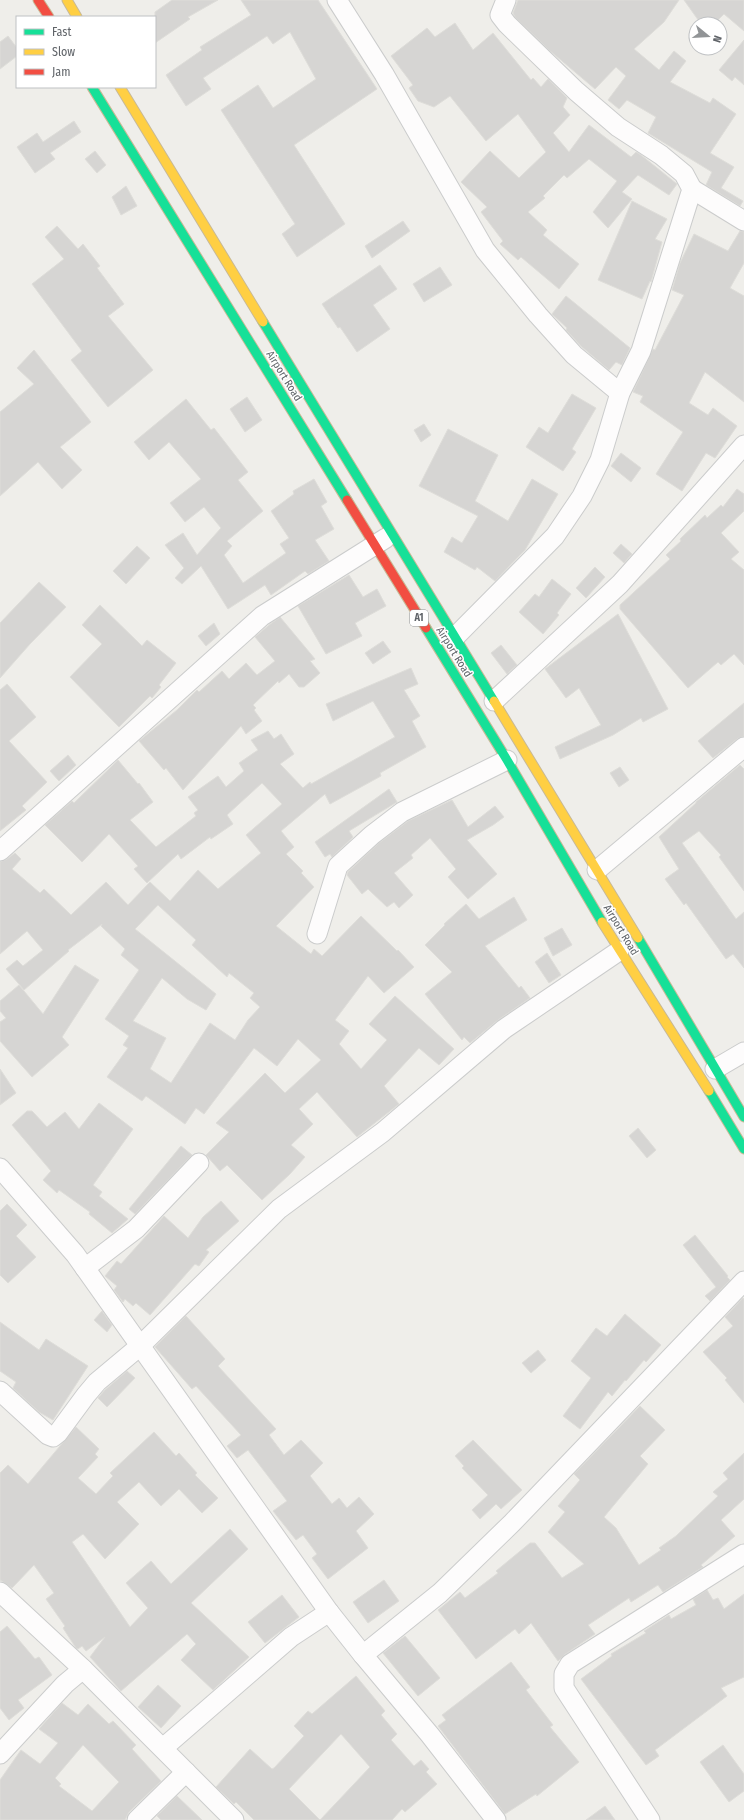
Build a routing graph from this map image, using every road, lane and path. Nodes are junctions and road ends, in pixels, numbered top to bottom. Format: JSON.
{"nodes":[{"id":1,"x":38,"y":0,"type":"edge"},
{"id":2,"x":67,"y":0,"type":"edge"},
{"id":3,"x":337,"y":0,"type":"edge"},
{"id":4,"x":506,"y":0,"type":"edge"},
{"id":5,"x":48,"y":16,"type":"edge"},
{"id":6,"x":76,"y":16,"type":"edge"},
{"id":7,"x":93,"y":88,"type":"edge"},
{"id":8,"x":121,"y":88,"type":"edge"},
{"id":9,"x":692,"y":189,"type":"junction"},
{"id":10,"x":744,"y":221,"type":"edge"},
{"id":11,"x":620,"y":393,"type":"junction"},
{"id":12,"x":744,"y":445,"type":"edge"},
{"id":13,"x":392,"y":534,"type":"junction"},
{"id":14,"x":374,"y":545,"type":"junction"},
{"id":15,"x":455,"y":638,"type":"junction"},
{"id":16,"x":494,"y":701,"type":"junction"},
{"id":17,"x":744,"y":747,"type":"edge"},
{"id":18,"x":507,"y":760,"type":"junction"},
{"id":19,"x":0,"y":850,"type":"edge"},
{"id":20,"x":597,"y":870,"type":"junction"},
{"id":21,"x":317,"y":934,"type":"dead end"},
{"id":22,"x":619,"y":951,"type":"junction"},
{"id":23,"x":744,"y":1052,"type":"edge"},
{"id":24,"x":715,"y":1069,"type":"junction"},
{"id":25,"x":744,"y":1117,"type":"edge"},
{"id":26,"x":744,"y":1149,"type":"edge"},
{"id":27,"x":199,"y":1163,"type":"dead end"},
{"id":28,"x":0,"y":1168,"type":"edge"},
{"id":29,"x":85,"y":1268,"type":"junction"},
{"id":30,"x":744,"y":1281,"type":"edge"},
{"id":31,"x":140,"y":1346,"type":"junction"},
{"id":32,"x":0,"y":1391,"type":"edge"},
{"id":33,"x":744,"y":1554,"type":"edge"},
{"id":34,"x":0,"y":1592,"type":"edge"},
{"id":35,"x":330,"y":1612,"type":"junction"},
{"id":36,"x":363,"y":1654,"type":"junction"},
{"id":37,"x":83,"y":1669,"type":"junction"},
{"id":38,"x":163,"y":1748,"type":"junction"},
{"id":39,"x":0,"y":1754,"type":"edge"},
{"id":40,"x":186,"y":1772,"type":"junction"},
{"id":41,"x":138,"y":1820,"type":"edge"},
{"id":42,"x":234,"y":1820,"type":"edge"},
{"id":43,"x":496,"y":1820,"type":"edge"},
{"id":44,"x":650,"y":1820,"type":"edge"}],
"edges":[{"from":1,"to":5,"type":"highway"},
{"from":2,"to":6,"type":"highway"},
{"from":3,"to":11,"type":"street"},
{"from":4,"to":9,"type":"street"},
{"from":7,"to":14,"type":"highway","name":"Airport Road","number":"A1"},
{"from":8,"to":13,"type":"highway","name":"Airport Road","number":"A1"},
{"from":9,"to":10,"type":"street"},
{"from":9,"to":11,"type":"street"},
{"from":11,"to":15,"type":"street"},
{"from":12,"to":16,"type":"street"},
{"from":13,"to":14,"type":"street"},
{"from":13,"to":15,"type":"highway","name":"Airport Road","number":"A1"},
{"from":14,"to":18,"type":"highway","name":"Airport Road","number":"A1"},
{"from":14,"to":19,"type":"street"},
{"from":15,"to":16,"type":"highway","name":"Airport Road","number":"A1"},
{"from":16,"to":20,"type":"highway","name":"Airport Road","number":"A1"},
{"from":17,"to":20,"type":"street"},
{"from":18,"to":21,"type":"street"},
{"from":18,"to":22,"type":"highway","name":"Airport Road","number":"A1"},
{"from":20,"to":24,"type":"highway","name":"Airport Road","number":"A1"},
{"from":22,"to":26,"type":"highway","name":"Airport Road","number":"A1"},
{"from":22,"to":31,"type":"street"},
{"from":23,"to":24,"type":"street"},
{"from":24,"to":25,"type":"highway","name":"Airport Road","number":"A1"},
{"from":27,"to":29,"type":"street"},
{"from":28,"to":29,"type":"street"},
{"from":29,"to":31,"type":"street"},
{"from":30,"to":36,"type":"street"},
{"from":31,"to":32,"type":"street"},
{"from":31,"to":35,"type":"street"},
{"from":33,"to":44,"type":"street"},
{"from":34,"to":37,"type":"street"},
{"from":35,"to":36,"type":"street"},
{"from":35,"to":38,"type":"street"},
{"from":36,"to":43,"type":"street"},
{"from":37,"to":38,"type":"street"},
{"from":37,"to":39,"type":"street"},
{"from":38,"to":40,"type":"street"},
{"from":40,"to":41,"type":"street"},
{"from":40,"to":42,"type":"street"}]}
